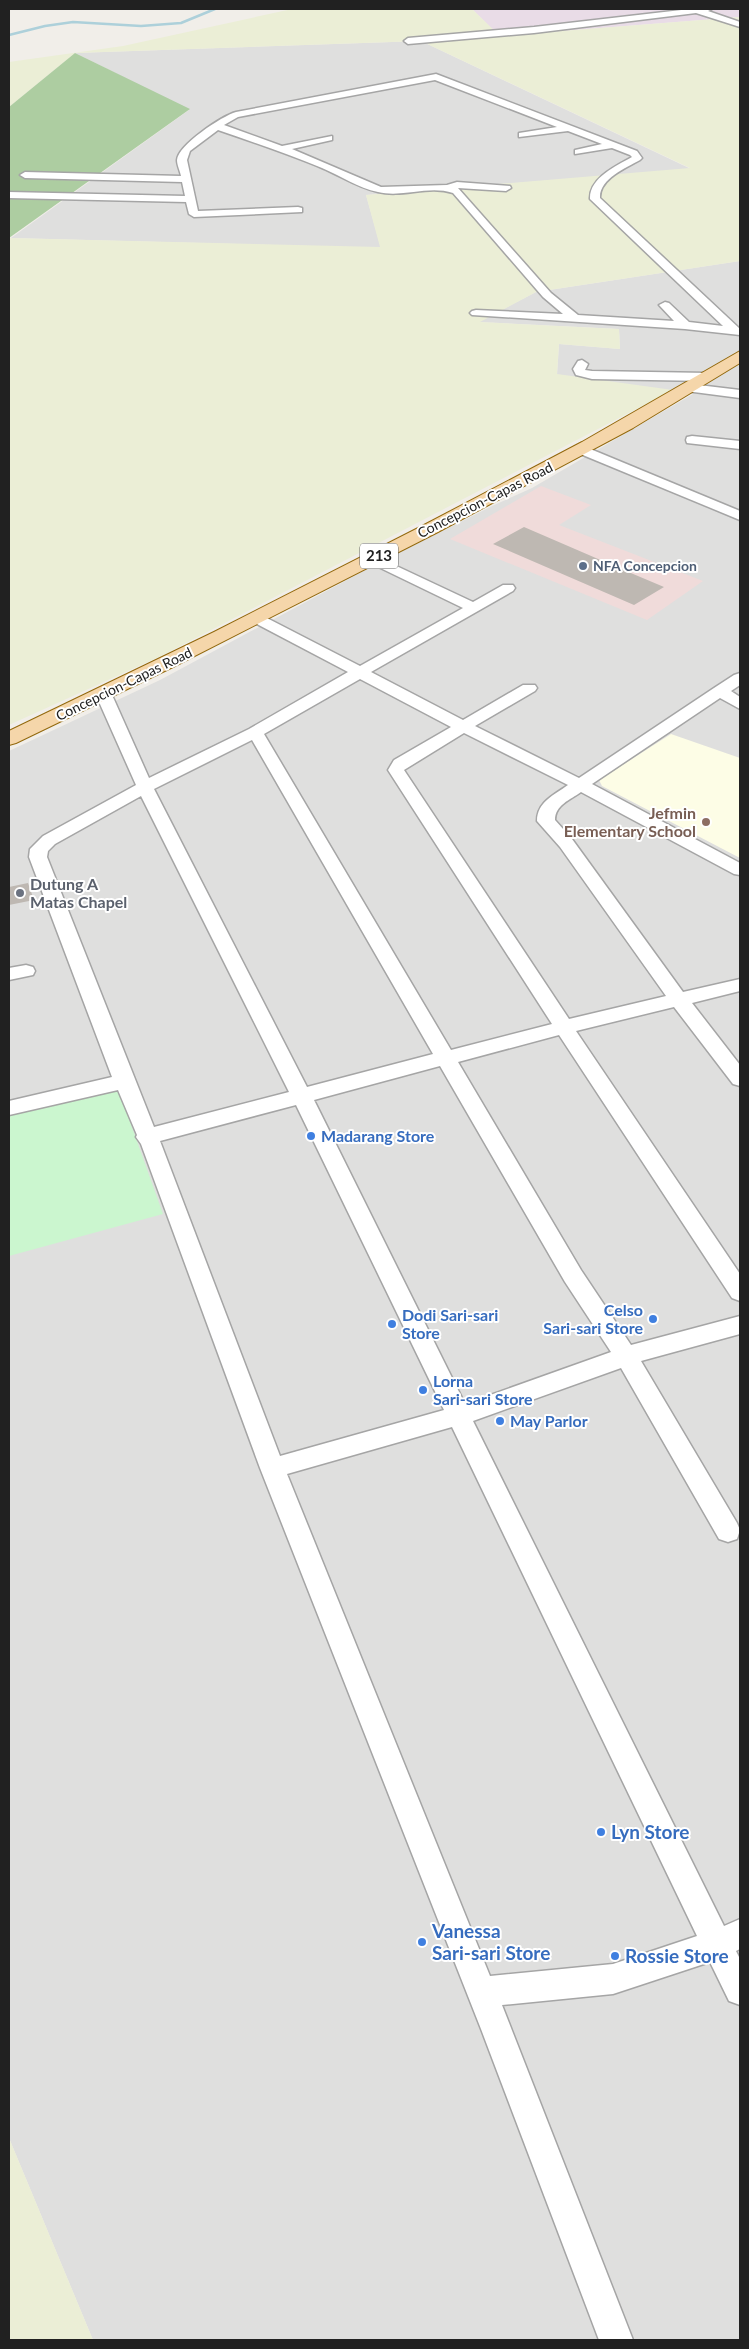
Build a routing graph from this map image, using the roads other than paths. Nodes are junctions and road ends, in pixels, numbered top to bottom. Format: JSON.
{"nodes":[{"id":1,"x":704,"y":10,"type":"edge"},
{"id":2,"x":740,"y":25,"type":"edge"},
{"id":3,"x":408,"y":41,"type":"dead end"},
{"id":4,"x":217,"y":126,"type":"junction"},
{"id":5,"x":569,"y":128,"type":"junction"},
{"id":6,"x":522,"y":136,"type":"dead end"},
{"id":7,"x":329,"y":138,"type":"dead end"},
{"id":8,"x":611,"y":145,"type":"junction"},
{"id":9,"x":281,"y":149,"type":"junction"},
{"id":10,"x":578,"y":152,"type":"dead end"},
{"id":11,"x":25,"y":175,"type":"dead end"},
{"id":12,"x":186,"y":179,"type":"junction"},
{"id":13,"x":447,"y":188,"type":"junction"},
{"id":14,"x":506,"y":188,"type":"dead end"},
{"id":15,"x":9,"y":195,"type":"edge"},
{"id":16,"x":191,"y":199,"type":"junction"},
{"id":17,"x":298,"y":210,"type":"dead end"},
{"id":18,"x":665,"y":305,"type":"dead end"},
{"id":19,"x":476,"y":313,"type":"dead end"},
{"id":20,"x":575,"y":318,"type":"junction"},
{"id":21,"x":685,"y":326,"type":"junction"},
{"id":22,"x":738,"y":332,"type":"edge"},
{"id":23,"x":740,"y":356,"type":"edge"},
{"id":24,"x":582,"y":364,"type":"dead end"},
{"id":25,"x":708,"y":377,"type":"junction"},
{"id":26,"x":690,"y":388,"type":"junction"},
{"id":27,"x":740,"y":394,"type":"edge"},
{"id":28,"x":692,"y":440,"type":"dead end"},
{"id":29,"x":740,"y":445,"type":"edge"},
{"id":30,"x":584,"y":450,"type":"junction"},
{"id":31,"x":740,"y":516,"type":"edge"},
{"id":32,"x":373,"y":559,"type":"junction"},
{"id":33,"x":508,"y":588,"type":"dead end"},
{"id":34,"x":473,"y":607,"type":"junction"},
{"id":35,"x":256,"y":618,"type":"junction"},
{"id":36,"x":360,"y":671,"type":"junction"},
{"id":37,"x":740,"y":678,"type":"edge"},
{"id":38,"x":529,"y":688,"type":"dead end"},
{"id":39,"x":720,"y":691,"type":"junction"},
{"id":40,"x":104,"y":694,"type":"junction"},
{"id":41,"x":740,"y":704,"type":"edge"},
{"id":42,"x":464,"y":727,"type":"junction"},
{"id":43,"x":255,"y":732,"type":"junction"},
{"id":44,"x":9,"y":740,"type":"edge"},
{"id":45,"x":581,"y":785,"type":"junction"},
{"id":46,"x":145,"y":787,"type":"junction"},
{"id":47,"x":740,"y":870,"type":"edge"},
{"id":48,"x":740,"y":985,"type":"edge"},
{"id":49,"x":680,"y":1000,"type":"junction"},
{"id":50,"x":564,"y":1028,"type":"junction"},
{"id":51,"x":448,"y":1059,"type":"junction"},
{"id":52,"x":740,"y":1079,"type":"edge"},
{"id":53,"x":124,"y":1081,"type":"junction"},
{"id":54,"x":301,"y":1098,"type":"junction"},
{"id":55,"x":9,"y":1108,"type":"edge"},
{"id":56,"x":146,"y":1137,"type":"junction"},
{"id":57,"x":740,"y":1292,"type":"edge"},
{"id":58,"x":740,"y":1325,"type":"edge"},
{"id":59,"x":626,"y":1356,"type":"junction"},
{"id":60,"x":458,"y":1416,"type":"junction"},
{"id":61,"x":272,"y":1468,"type":"junction"},
{"id":62,"x":728,"y":1531,"type":"dead end"},
{"id":63,"x":729,"y":1939,"type":"edge"},
{"id":64,"x":740,"y":1990,"type":"edge"},
{"id":65,"x":481,"y":1992,"type":"junction"},
{"id":66,"x":616,"y":2340,"type":"edge"}],
"edges":[{"from":1,"to":2,"type":"street"},
{"from":1,"to":3,"type":"street"},
{"from":4,"to":5,"type":"street"},
{"from":4,"to":9,"type":"street"},
{"from":4,"to":12,"type":"street"},
{"from":5,"to":6,"type":"street"},
{"from":5,"to":8,"type":"street"},
{"from":7,"to":9,"type":"street"},
{"from":8,"to":10,"type":"street"},
{"from":8,"to":22,"type":"street"},
{"from":9,"to":13,"type":"street"},
{"from":11,"to":12,"type":"street"},
{"from":12,"to":16,"type":"street"},
{"from":13,"to":14,"type":"street"},
{"from":13,"to":20,"type":"street"},
{"from":15,"to":16,"type":"street"},
{"from":16,"to":17,"type":"street"},
{"from":18,"to":21,"type":"street"},
{"from":19,"to":20,"type":"street"},
{"from":20,"to":21,"type":"street"},
{"from":21,"to":22,"type":"street"},
{"from":23,"to":25,"type":"main road","name":"Concepcion-Capas Road","number":"213"},
{"from":24,"to":25,"type":"street"},
{"from":25,"to":26,"type":"main road","name":"Concepcion-Capas Road","number":"213"},
{"from":26,"to":27,"type":"street"},
{"from":26,"to":30,"type":"main road","name":"Concepcion-Capas Road","number":"213"},
{"from":28,"to":29,"type":"street"},
{"from":30,"to":31,"type":"street"},
{"from":30,"to":32,"type":"main road","name":"Concepcion-Capas Road","number":"213"},
{"from":32,"to":34,"type":"street"},
{"from":32,"to":35,"type":"main road","name":"Concepcion-Capas Road","number":"213"},
{"from":33,"to":34,"type":"street"},
{"from":34,"to":36,"type":"street"},
{"from":35,"to":36,"type":"street"},
{"from":35,"to":40,"type":"main road","name":"Concepcion-Capas Road","number":"213"},
{"from":36,"to":42,"type":"street"},
{"from":36,"to":43,"type":"street"},
{"from":37,"to":39,"type":"street"},
{"from":38,"to":42,"type":"street"},
{"from":39,"to":41,"type":"street"},
{"from":39,"to":45,"type":"street"},
{"from":40,"to":44,"type":"main road","name":"Concepcion-Capas Road","number":"213"},
{"from":40,"to":46,"type":"street"},
{"from":42,"to":45,"type":"street"},
{"from":42,"to":50,"type":"street"},
{"from":43,"to":46,"type":"street"},
{"from":43,"to":51,"type":"street"},
{"from":45,"to":47,"type":"street"},
{"from":45,"to":49,"type":"street"},
{"from":46,"to":53,"type":"street"},
{"from":46,"to":54,"type":"street"},
{"from":48,"to":49,"type":"street"},
{"from":49,"to":50,"type":"street"},
{"from":49,"to":52,"type":"street"},
{"from":50,"to":51,"type":"street"},
{"from":50,"to":57,"type":"street"},
{"from":51,"to":54,"type":"street"},
{"from":51,"to":59,"type":"street"},
{"from":53,"to":55,"type":"street"},
{"from":53,"to":56,"type":"street"},
{"from":54,"to":56,"type":"street"},
{"from":54,"to":60,"type":"street"},
{"from":56,"to":61,"type":"street"},
{"from":58,"to":59,"type":"street"},
{"from":59,"to":60,"type":"street"},
{"from":59,"to":62,"type":"street"},
{"from":60,"to":61,"type":"street"},
{"from":60,"to":63,"type":"street"},
{"from":61,"to":65,"type":"street"},
{"from":63,"to":64,"type":"street"},
{"from":63,"to":65,"type":"street"},
{"from":65,"to":66,"type":"street"}]}
